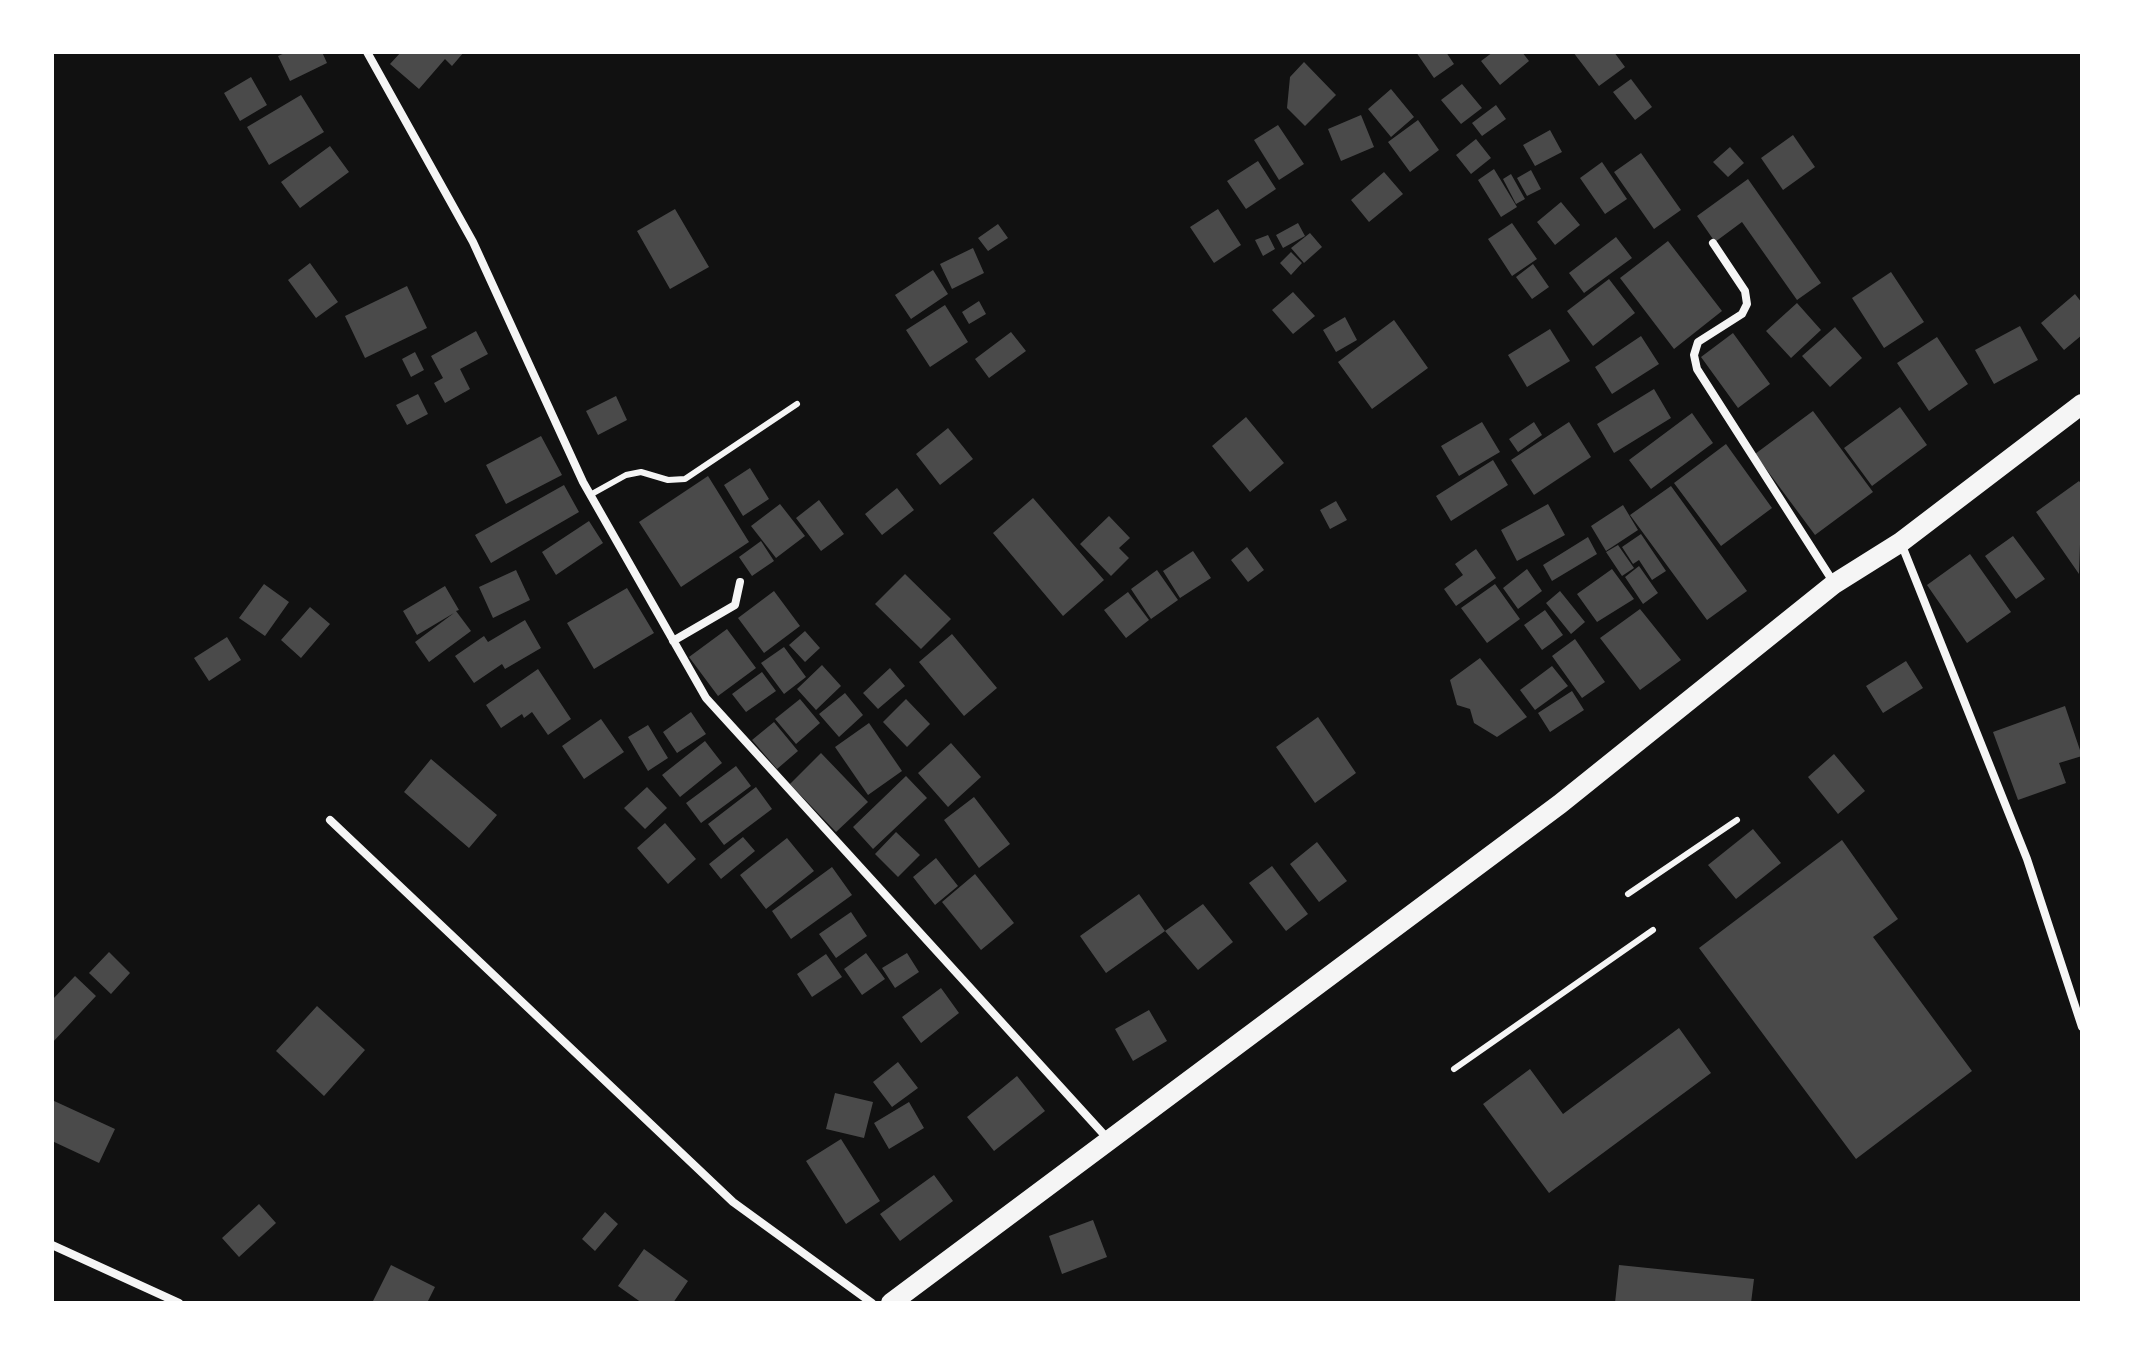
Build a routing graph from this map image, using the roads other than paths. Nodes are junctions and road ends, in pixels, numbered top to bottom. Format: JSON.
{"nodes":[{"id":1,"x":367,"y":52,"type":"edge"},
{"id":2,"x":1713,"y":243,"type":"dead end"},
{"id":3,"x":797,"y":404,"type":"dead end"},
{"id":4,"x":2082,"y":404,"type":"edge"},
{"id":5,"x":590,"y":495,"type":"junction"},
{"id":6,"x":1901,"y":542,"type":"junction"},
{"id":7,"x":740,"y":582,"type":"dead end"},
{"id":8,"x":1834,"y":584,"type":"junction"},
{"id":9,"x":673,"y":641,"type":"junction"},
{"id":10,"x":330,"y":820,"type":"dead end"},
{"id":11,"x":1737,"y":820,"type":"dead end"},
{"id":12,"x":1628,"y":894,"type":"dead end"},
{"id":13,"x":1653,"y":930,"type":"dead end"},
{"id":14,"x":2082,"y":1027,"type":"edge"},
{"id":15,"x":1454,"y":1069,"type":"dead end"},
{"id":16,"x":1108,"y":1139,"type":"junction"},
{"id":17,"x":52,"y":1245,"type":"edge"},
{"id":18,"x":899,"y":1301,"type":"edge"},
{"id":19,"x":179,"y":1303,"type":"edge"},
{"id":20,"x":872,"y":1303,"type":"edge"}],
"edges":[{"from":1,"to":5,"type":"street"},
{"from":2,"to":8,"type":"street"},
{"from":3,"to":5,"type":"lane"},
{"from":4,"to":6,"type":"main road"},
{"from":5,"to":9,"type":"street"},
{"from":6,"to":8,"type":"main road"},
{"from":6,"to":14,"type":"street"},
{"from":7,"to":9,"type":"street"},
{"from":8,"to":16,"type":"main road"},
{"from":9,"to":16,"type":"street"},
{"from":10,"to":20,"type":"street"},
{"from":11,"to":12,"type":"lane"},
{"from":13,"to":15,"type":"lane"},
{"from":16,"to":18,"type":"main road"},
{"from":17,"to":19,"type":"street"}]}
